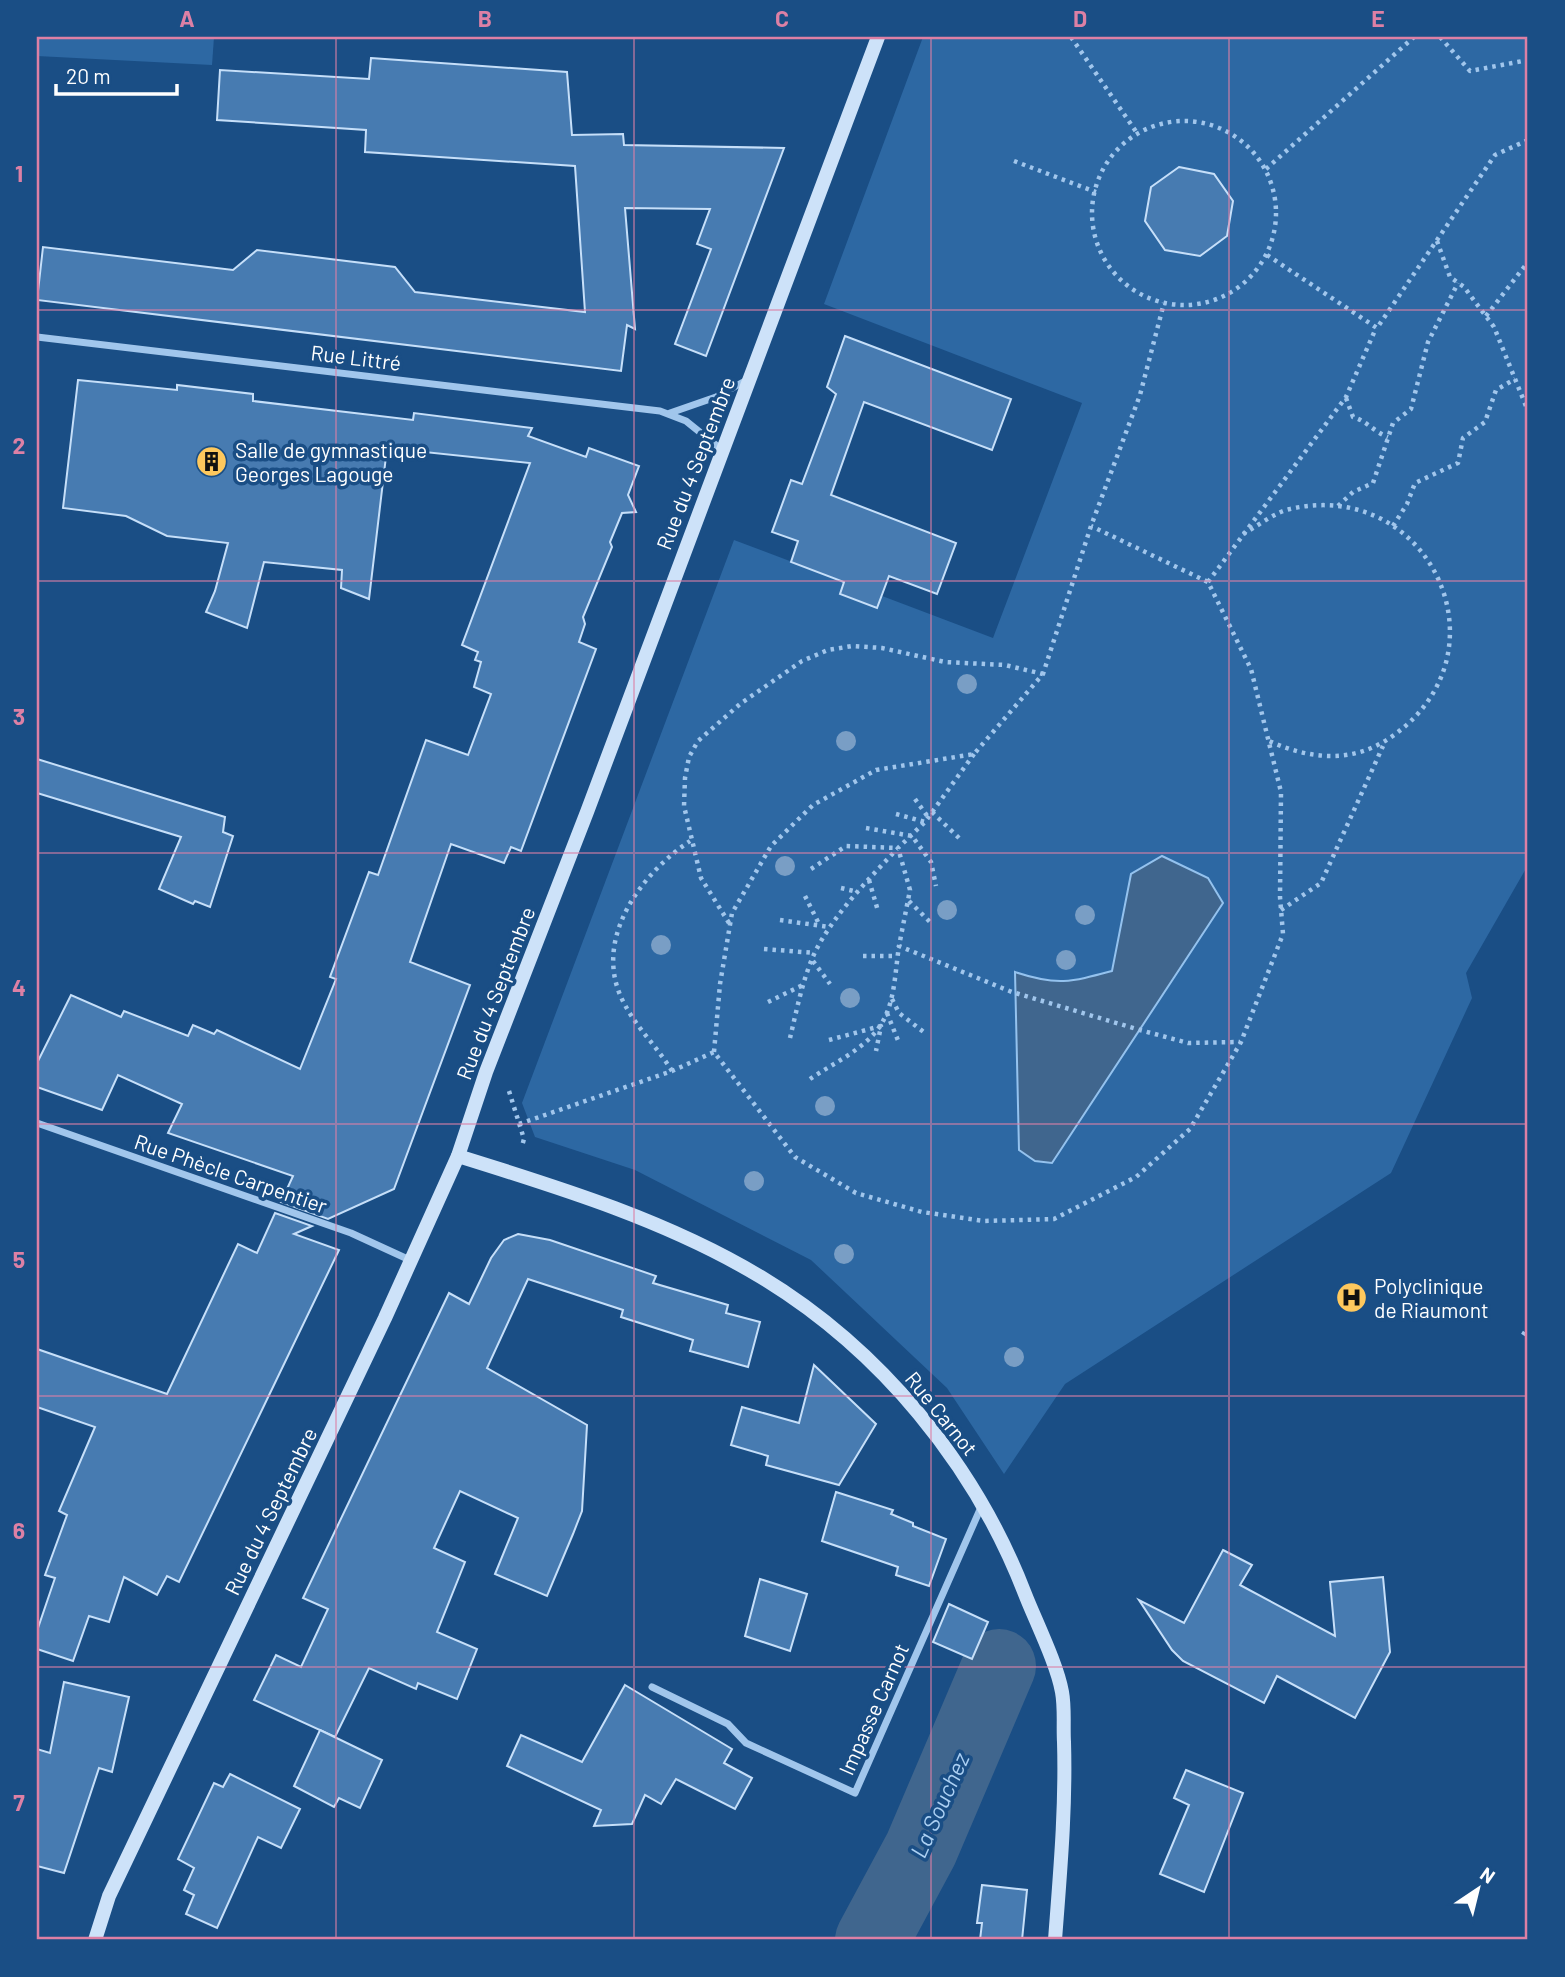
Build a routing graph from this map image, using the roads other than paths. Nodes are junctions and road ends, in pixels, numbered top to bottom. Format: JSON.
{"nodes":[{"id":1,"x":878,"y":37,"type":"edge"},
{"id":2,"x":37,"y":337,"type":"edge"},
{"id":3,"x":749,"y":380,"type":"junction"},
{"id":4,"x":670,"y":413,"type":"junction"},
{"id":5,"x":722,"y":450,"type":"junction"},
{"id":6,"x":37,"y":1123,"type":"edge"},
{"id":7,"x":458,"y":1156,"type":"junction"},
{"id":8,"x":412,"y":1261,"type":"junction"},
{"id":9,"x":982,"y":1504,"type":"junction"},
{"id":10,"x":652,"y":1687,"type":"dead end"},
{"id":11,"x":94,"y":1940,"type":"edge"},
{"id":12,"x":1055,"y":1940,"type":"edge"}],
"edges":[{"from":1,"to":3,"type":"street","name":"Rue du 4 Septembre"},
{"from":2,"to":4,"type":"street","name":"Rue Littré"},
{"from":3,"to":4,"type":"street","name":"Rue Littré"},
{"from":3,"to":5,"type":"street","name":"Rue du 4 Septembre"},
{"from":4,"to":5,"type":"street","name":"Rue Littré"},
{"from":5,"to":7,"type":"street","name":"Rue du 4 Septembre"},
{"from":6,"to":8,"type":"street","name":"Rue Phècle Carpentier"},
{"from":7,"to":8,"type":"street","name":"Rue du 4 Septembre"},
{"from":7,"to":9,"type":"street","name":"Rue Carnot"},
{"from":8,"to":11,"type":"street","name":"Rue du 4 Septembre"},
{"from":9,"to":10,"type":"street","name":"Impasse Carnot"},
{"from":9,"to":12,"type":"street","name":"Rue Carnot"}]}
